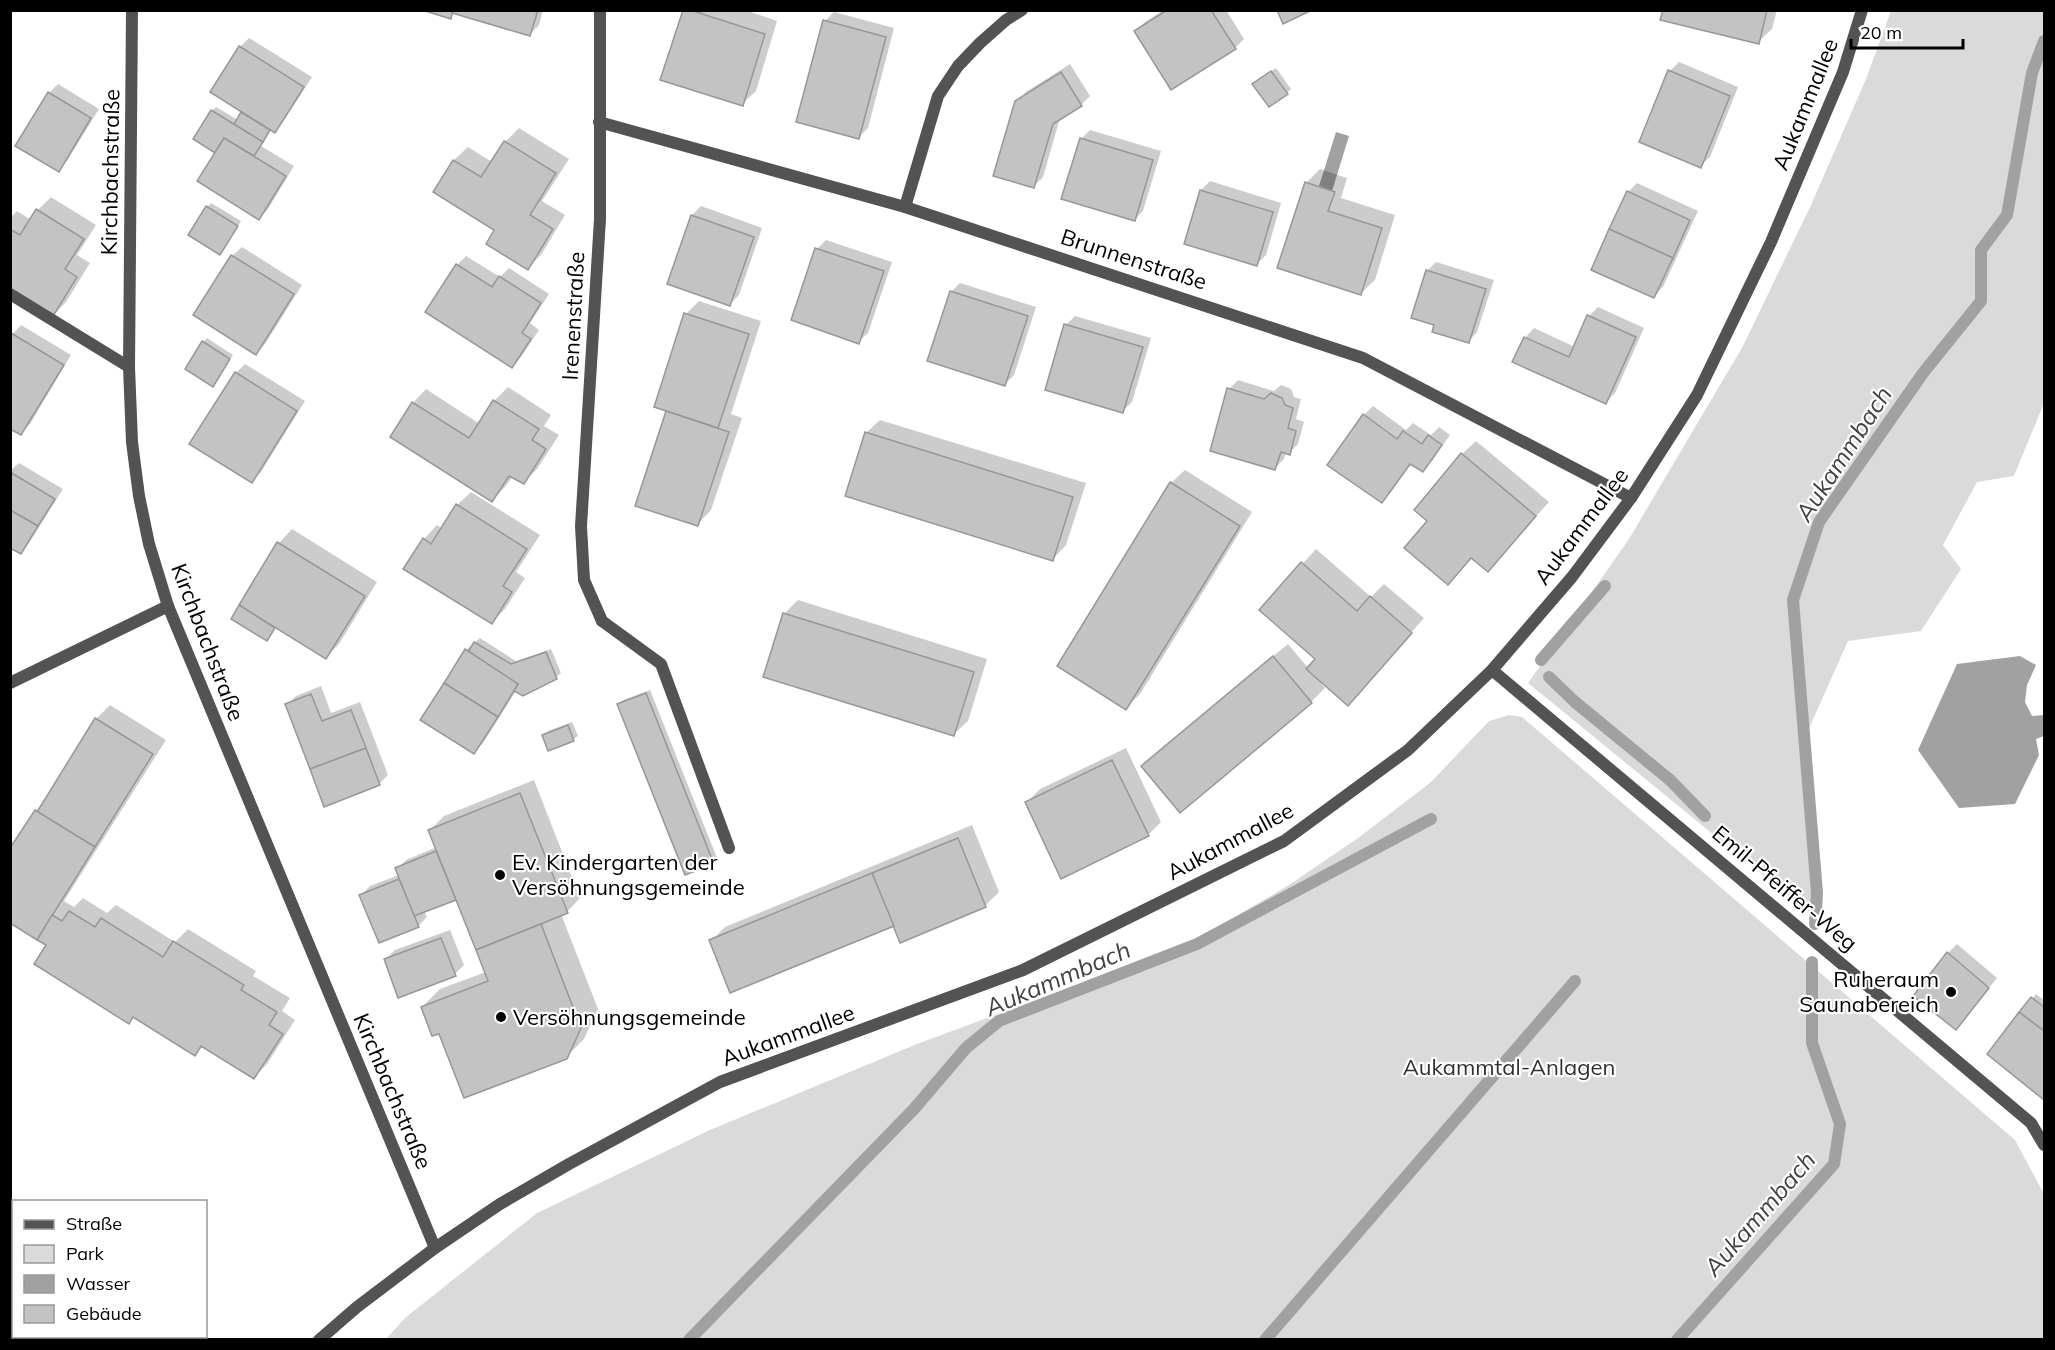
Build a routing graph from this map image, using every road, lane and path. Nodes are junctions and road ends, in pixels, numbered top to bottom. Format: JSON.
{"nodes":[{"id":1,"x":132,"y":10,"type":"edge"},
{"id":2,"x":600,"y":10,"type":"edge"},
{"id":3,"x":1022,"y":10,"type":"edge"},
{"id":4,"x":1862,"y":10,"type":"edge"},
{"id":5,"x":599,"y":122,"type":"junction"},
{"id":6,"x":905,"y":207,"type":"junction"},
{"id":7,"x":10,"y":294,"type":"edge"},
{"id":8,"x":129,"y":367,"type":"junction"},
{"id":9,"x":1631,"y":498,"type":"junction"},
{"id":10,"x":168,"y":606,"type":"junction"},
{"id":11,"x":1492,"y":670,"type":"junction"},
{"id":12,"x":10,"y":683,"type":"edge"},
{"id":13,"x":729,"y":848,"type":"dead end"},
{"id":14,"x":2044,"y":1145,"type":"edge"},
{"id":15,"x":435,"y":1248,"type":"junction"},
{"id":16,"x":319,"y":1340,"type":"edge"}],
"edges":[{"from":1,"to":8,"type":"street","name":"Kirchbachstraße"},
{"from":2,"to":5,"type":"street","name":"Irenenstraße"},
{"from":3,"to":6,"type":"street"},
{"from":4,"to":9,"type":"street","name":"Aukammallee"},
{"from":5,"to":6,"type":"street","name":"Brunnenstraße"},
{"from":5,"to":13,"type":"street","name":"Irenenstraße"},
{"from":6,"to":9,"type":"street","name":"Brunnenstraße"},
{"from":7,"to":8,"type":"street"},
{"from":8,"to":10,"type":"street","name":"Kirchbachstraße"},
{"from":9,"to":11,"type":"street","name":"Aukammallee"},
{"from":10,"to":12,"type":"street"},
{"from":10,"to":15,"type":"street","name":"Kirchbachstraße"},
{"from":11,"to":14,"type":"street","name":"Emil-Pfeiffer-Weg"},
{"from":11,"to":15,"type":"street","name":"Aukammallee"},
{"from":15,"to":16,"type":"street","name":"Aukammallee"}]}
